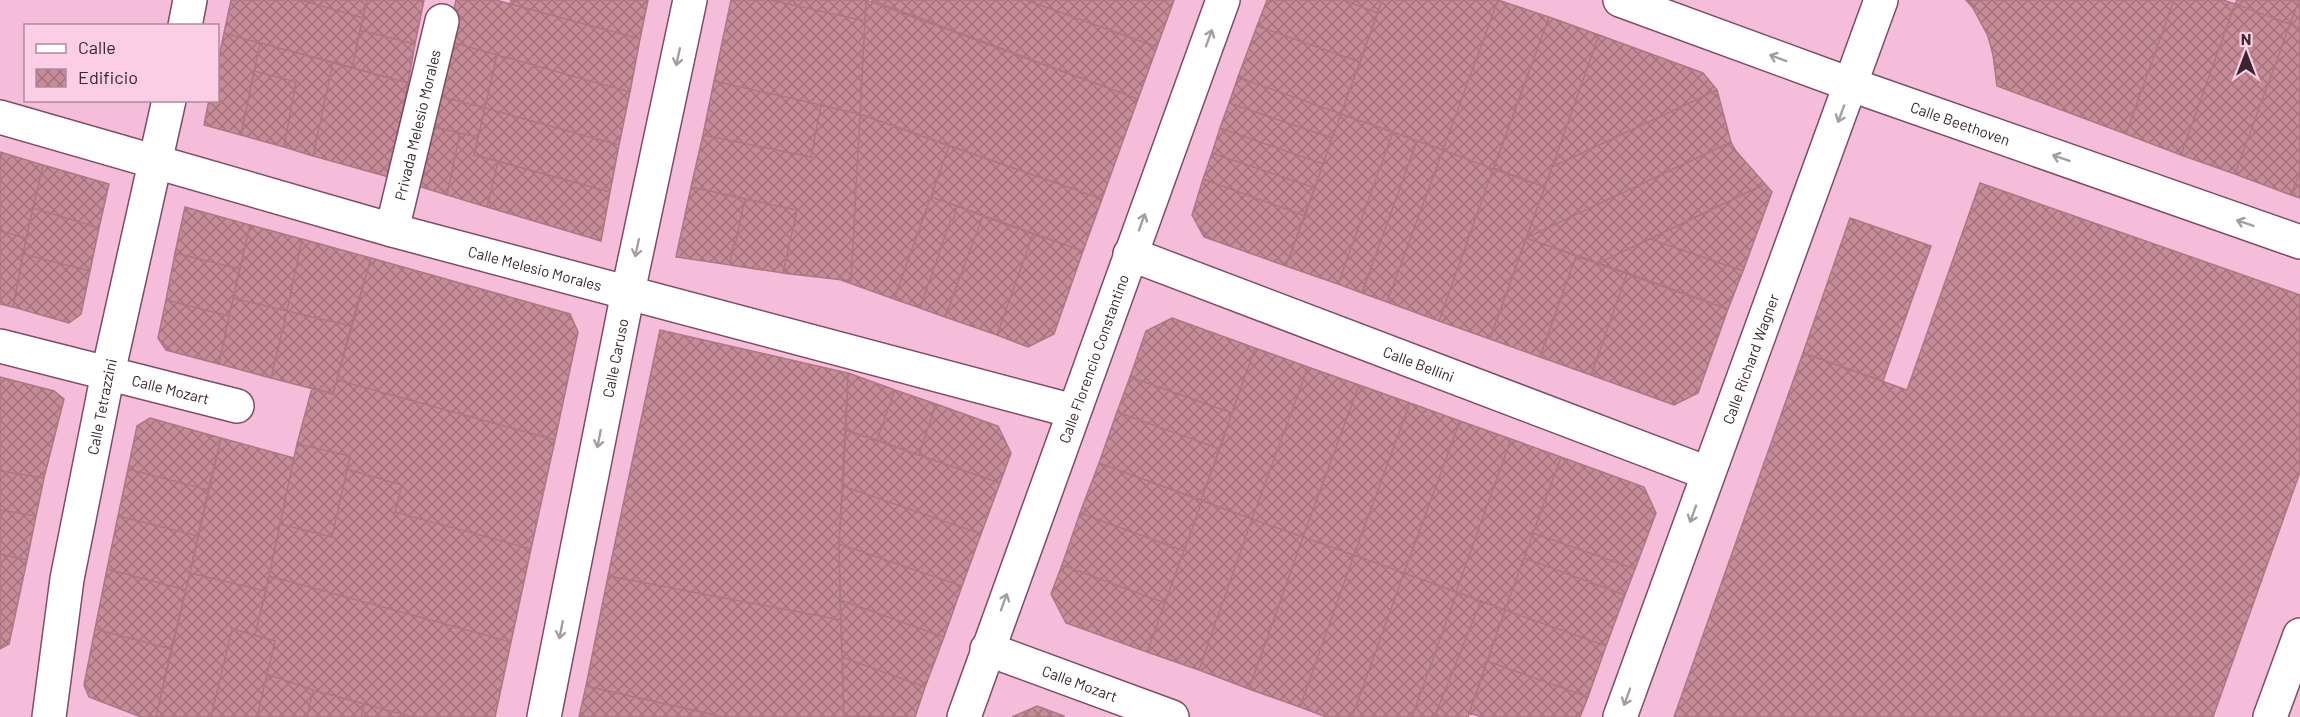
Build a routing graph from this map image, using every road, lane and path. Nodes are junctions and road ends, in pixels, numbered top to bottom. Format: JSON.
{"nodes":[{"id":1,"x":190,"y":0,"type":"edge"},
{"id":2,"x":690,"y":0,"type":"edge"},
{"id":3,"x":1223,"y":0,"type":"edge"},
{"id":4,"x":1620,"y":0,"type":"edge"},
{"id":5,"x":1881,"y":0,"type":"edge"},
{"id":6,"x":442,"y":21,"type":"dead end"},
{"id":7,"x":185,"y":24,"type":"edge"},
{"id":8,"x":1852,"y":85,"type":"junction"},
{"id":9,"x":169,"y":102,"type":"edge"},
{"id":10,"x":0,"y":117,"type":"edge"},
{"id":11,"x":157,"y":161,"type":"junction"},
{"id":12,"x":392,"y":230,"type":"junction"},
{"id":13,"x":2300,"y":242,"type":"edge"},
{"id":14,"x":1130,"y":254,"type":"junction"},
{"id":15,"x":628,"y":292,"type":"junction"},
{"id":16,"x":0,"y":346,"type":"edge"},
{"id":17,"x":108,"y":374,"type":"junction"},
{"id":18,"x":237,"y":406,"type":"dead end"},
{"id":19,"x":1072,"y":411,"type":"junction"},
{"id":20,"x":1707,"y":473,"type":"junction"},
{"id":21,"x":2300,"y":635,"type":"edge"},
{"id":22,"x":987,"y":649,"type":"junction"},
{"id":23,"x":2293,"y":678,"type":"edge"},
{"id":24,"x":49,"y":717,"type":"edge"},
{"id":25,"x":544,"y":717,"type":"edge"},
{"id":26,"x":963,"y":717,"type":"edge"},
{"id":27,"x":1172,"y":717,"type":"edge"},
{"id":28,"x":1620,"y":717,"type":"edge"},
{"id":29,"x":2270,"y":717,"type":"edge"}],
"edges":[{"from":1,"to":7,"type":"street"},
{"from":2,"to":15,"type":"street","name":"Calle Caruso","one_way":true},
{"from":14,"to":3,"type":"street","name":"Calle Florencio Constantino","one_way":true},
{"from":8,"to":4,"type":"street","name":"Calle Beethoven","one_way":true},
{"from":5,"to":8,"type":"street","name":"Calle Richard Wagner"},
{"from":6,"to":12,"type":"street","name":"Privada Melesio Morales"},
{"from":13,"to":8,"type":"street","name":"Calle Beethoven","one_way":true},
{"from":8,"to":20,"type":"street","name":"Calle Richard Wagner","one_way":true},
{"from":9,"to":11,"type":"street","name":"Calle Tetrazzini"},
{"from":10,"to":11,"type":"street","name":"Calle Melesio Morales"},
{"from":11,"to":12,"type":"street","name":"Calle Melesio Morales"},
{"from":11,"to":17,"type":"street","name":"Calle Tetrazzini"},
{"from":12,"to":15,"type":"street","name":"Calle Melesio Morales"},
{"from":14,"to":19,"type":"street","name":"Calle Florencio Constantino"},
{"from":14,"to":20,"type":"street","name":"Calle Bellini"},
{"from":15,"to":19,"type":"street","name":"Calle Melesio Morales"},
{"from":15,"to":25,"type":"street","name":"Calle Caruso","one_way":true},
{"from":16,"to":17,"type":"street","name":"Calle Mozart"},
{"from":17,"to":18,"type":"street","name":"Calle Mozart"},
{"from":17,"to":24,"type":"street","name":"Calle Tetrazzini"},
{"from":22,"to":19,"type":"street","name":"Calle Florencio Constantino","one_way":true},
{"from":20,"to":28,"type":"street","name":"Calle Richard Wagner","one_way":true},
{"from":21,"to":23,"type":"street"},
{"from":22,"to":26,"type":"street","name":"Calle Florencio Constantino"},
{"from":22,"to":27,"type":"street","name":"Calle Mozart"},
{"from":23,"to":29,"type":"street"}]}
